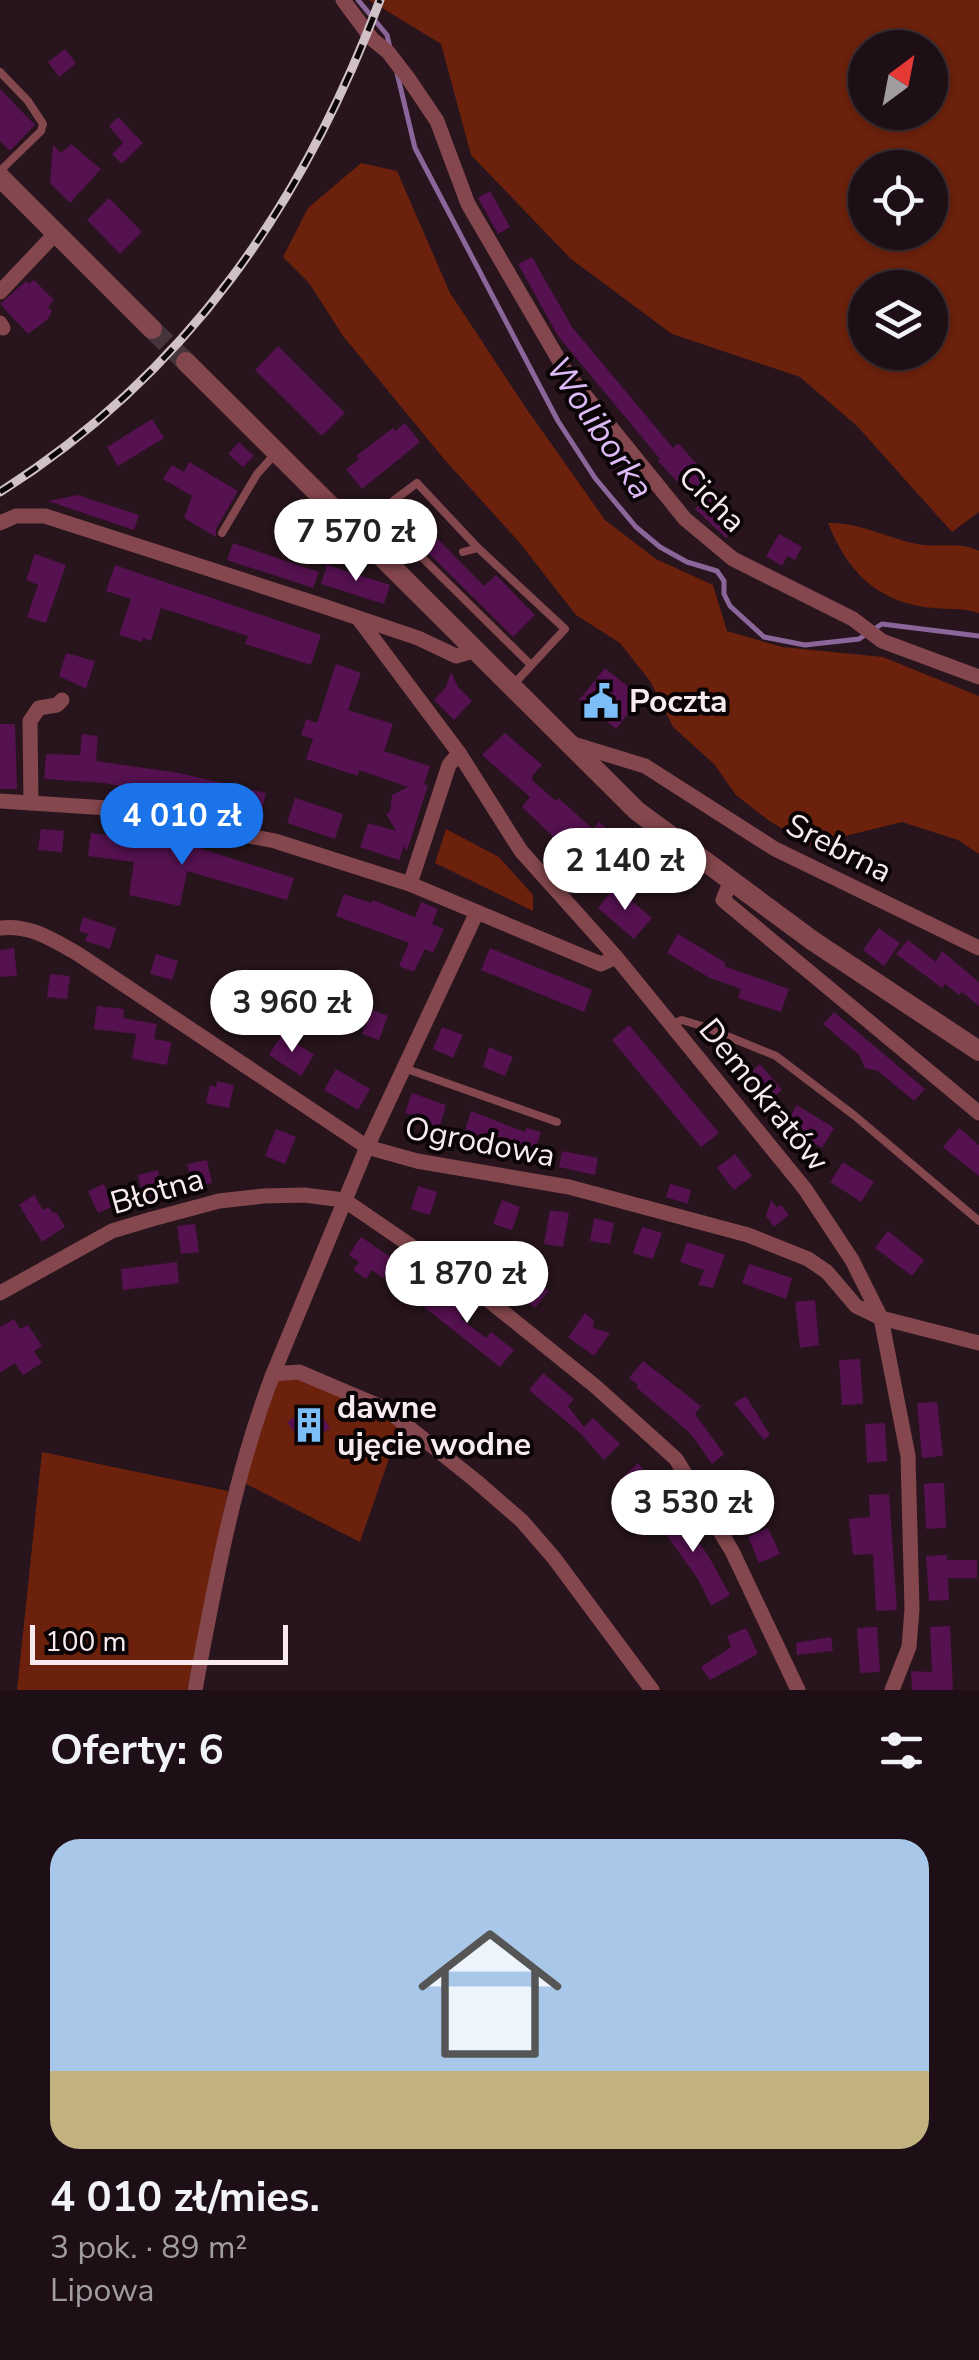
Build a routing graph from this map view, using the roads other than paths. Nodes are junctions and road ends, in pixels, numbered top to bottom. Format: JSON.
{"nodes":[{"id":1,"x":343,"y":0,"type":"edge"},
{"id":2,"x":0,"y":72,"type":"edge"},
{"id":3,"x":0,"y":174,"type":"edge"},
{"id":4,"x":56,"y":233,"type":"junction"},
{"id":5,"x":0,"y":292,"type":"edge"},
{"id":6,"x":152,"y":329,"type":"tunnel mouth"},
{"id":7,"x":186,"y":362,"type":"tunnel mouth"},
{"id":8,"x":276,"y":453,"type":"junction"},
{"id":9,"x":377,"y":513,"type":"junction"},
{"id":10,"x":452,"y":522,"type":"junction"},
{"id":11,"x":0,"y":523,"type":"edge"},
{"id":12,"x":438,"y":526,"type":"dead end"},
{"id":13,"x":354,"y":530,"type":"junction"},
{"id":14,"x":222,"y":533,"type":"dead end"},
{"id":15,"x":466,"y":536,"type":"junction"},
{"id":16,"x":450,"y":540,"type":"dead end"},
{"id":17,"x":478,"y":548,"type":"junction"},
{"id":18,"x":462,"y":552,"type":"dead end"},
{"id":19,"x":453,"y":586,"type":"junction"},
{"id":20,"x":432,"y":608,"type":"junction"},
{"id":21,"x":358,"y":618,"type":"junction"},
{"id":22,"x":476,"y":650,"type":"junction"},
{"id":23,"x":531,"y":665,"type":"junction"},
{"id":24,"x":979,"y":677,"type":"edge"},
{"id":25,"x":512,"y":686,"type":"junction"},
{"id":26,"x":62,"y":700,"type":"dead end"},
{"id":27,"x":570,"y":743,"type":"junction"},
{"id":28,"x":459,"y":753,"type":"junction"},
{"id":29,"x":0,"y":801,"type":"edge"},
{"id":30,"x":31,"y":803,"type":"junction"},
{"id":31,"x":731,"y":880,"type":"junction"},
{"id":32,"x":410,"y":884,"type":"junction"},
{"id":33,"x":477,"y":912,"type":"junction"},
{"id":34,"x":0,"y":928,"type":"edge"},
{"id":35,"x":979,"y":948,"type":"edge"},
{"id":36,"x":616,"y":957,"type":"junction"},
{"id":37,"x":672,"y":1024,"type":"junction"},
{"id":38,"x":979,"y":1052,"type":"edge"},
{"id":39,"x":404,"y":1068,"type":"junction"},
{"id":40,"x":979,"y":1113,"type":"edge"},
{"id":41,"x":557,"y":1122,"type":"dead end"},
{"id":42,"x":366,"y":1147,"type":"junction"},
{"id":43,"x":344,"y":1200,"type":"junction"},
{"id":44,"x":979,"y":1221,"type":"edge"},
{"id":45,"x":0,"y":1293,"type":"edge"},
{"id":46,"x":881,"y":1318,"type":"junction"},
{"id":47,"x":979,"y":1343,"type":"edge"},
{"id":48,"x":273,"y":1374,"type":"junction"},
{"id":49,"x":195,"y":1690,"type":"edge"},
{"id":50,"x":652,"y":1690,"type":"edge"},
{"id":51,"x":798,"y":1690,"type":"edge"},
{"id":52,"x":892,"y":1690,"type":"edge"}],
"edges":[{"from":1,"to":24,"type":"street","name":"Cicha"},
{"from":2,"to":3,"type":"lane"},
{"from":3,"to":4,"type":"street"},
{"from":4,"to":5,"type":"street"},
{"from":4,"to":6,"type":"street"},
{"from":7,"to":8,"type":"street"},
{"from":8,"to":13,"type":"street"},
{"from":8,"to":14,"type":"lane"},
{"from":9,"to":10,"type":"lane"},
{"from":9,"to":13,"type":"lane"},
{"from":9,"to":19,"type":"lane"},
{"from":10,"to":12,"type":"lane"},
{"from":10,"to":15,"type":"lane"},
{"from":11,"to":21,"type":"street"},
{"from":13,"to":20,"type":"street"},
{"from":15,"to":16,"type":"lane"},
{"from":15,"to":17,"type":"lane"},
{"from":17,"to":18,"type":"lane"},
{"from":17,"to":23,"type":"lane"},
{"from":19,"to":20,"type":"lane"},
{"from":19,"to":23,"type":"lane"},
{"from":20,"to":22,"type":"street"},
{"from":21,"to":22,"type":"street"},
{"from":21,"to":28,"type":"street","name":"Demokratów"},
{"from":22,"to":25,"type":"street"},
{"from":23,"to":25,"type":"lane"},
{"from":25,"to":27,"type":"street"},
{"from":26,"to":30,"type":"street"},
{"from":27,"to":31,"type":"street"},
{"from":27,"to":35,"type":"street","name":"Srebrna"},
{"from":28,"to":32,"type":"street"},
{"from":28,"to":36,"type":"street","name":"Demokratów"},
{"from":29,"to":30,"type":"street"},
{"from":30,"to":32,"type":"street"},
{"from":31,"to":38,"type":"street"},
{"from":31,"to":40,"type":"street"},
{"from":32,"to":33,"type":"street"},
{"from":33,"to":36,"type":"street"},
{"from":33,"to":39,"type":"street"},
{"from":34,"to":42,"type":"street","name":"Ogrodowa"},
{"from":36,"to":37,"type":"street","name":"Demokratów"},
{"from":37,"to":44,"type":"lane"},
{"from":37,"to":46,"type":"street","name":"Demokratów"},
{"from":39,"to":41,"type":"lane"},
{"from":39,"to":42,"type":"street"},
{"from":42,"to":43,"type":"street"},
{"from":42,"to":46,"type":"street","name":"Ogrodowa"},
{"from":43,"to":45,"type":"street","name":"Błotna"},
{"from":43,"to":48,"type":"street"},
{"from":43,"to":51,"type":"street"},
{"from":46,"to":47,"type":"street","name":"Ogrodowa"},
{"from":46,"to":52,"type":"street","name":"Demokratów"},
{"from":48,"to":49,"type":"street"},
{"from":48,"to":50,"type":"street"}]}
